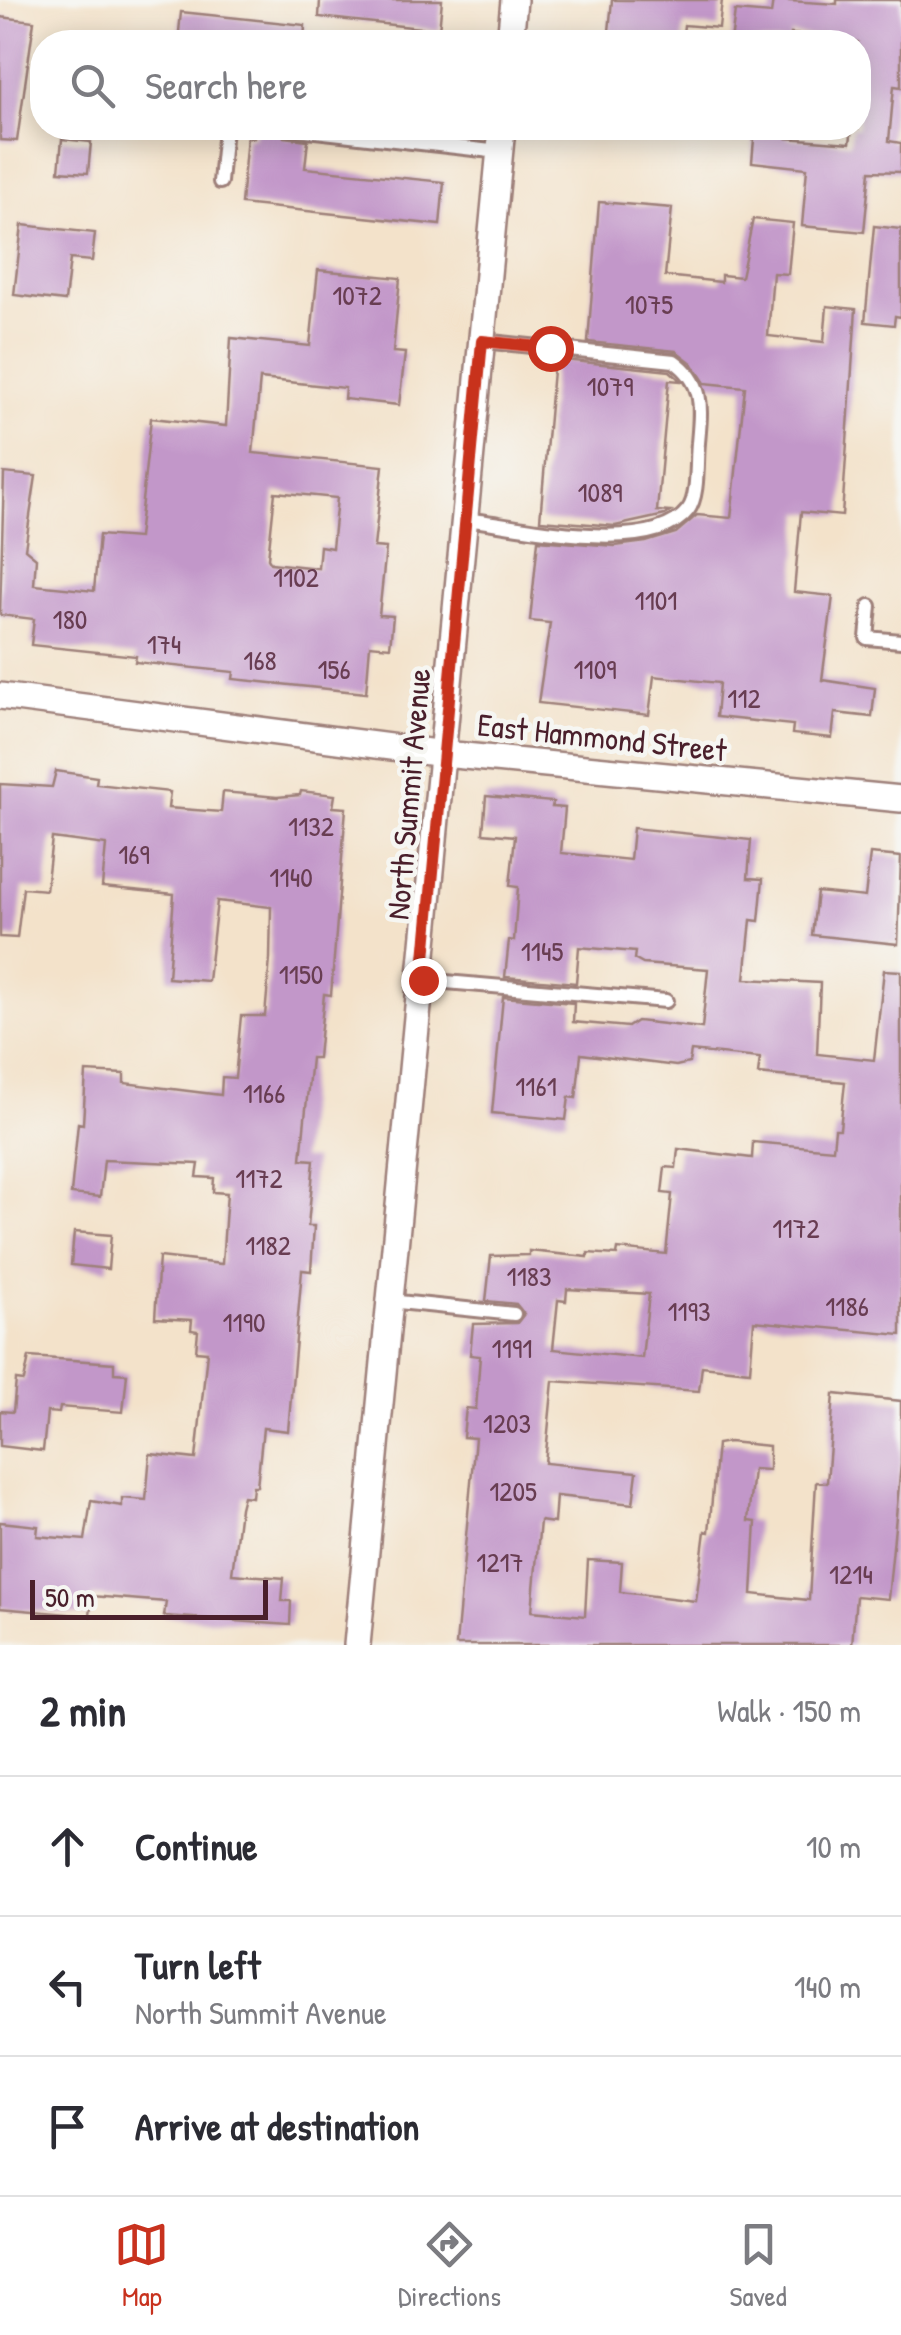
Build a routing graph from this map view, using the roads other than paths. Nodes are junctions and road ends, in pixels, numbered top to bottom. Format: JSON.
{"nodes":[{"id":1,"x":514,"y":0,"type":"edge"},
{"id":2,"x":511,"y":30,"type":"edge"},
{"id":3,"x":224,"y":140,"type":"edge"},
{"id":4,"x":501,"y":140,"type":"edge"},
{"id":5,"x":220,"y":182,"type":"dead end"},
{"id":6,"x":482,"y":341,"type":"junction"},
{"id":7,"x":465,"y":519,"type":"junction"},
{"id":8,"x":870,"y":606,"type":"dead end"},
{"id":9,"x":901,"y":642,"type":"edge"},
{"id":10,"x":0,"y":696,"type":"edge"},
{"id":11,"x":444,"y":754,"type":"junction"},
{"id":12,"x":901,"y":798,"type":"edge"},
{"id":13,"x":423,"y":980,"type":"junction"},
{"id":14,"x":666,"y":1001,"type":"dead end"},
{"id":15,"x":389,"y":1301,"type":"junction"},
{"id":16,"x":514,"y":1314,"type":"dead end"},
{"id":17,"x":358,"y":1645,"type":"edge"}],
"edges":[{"from":1,"to":2,"type":"street"},
{"from":3,"to":5,"type":"lane"},
{"from":4,"to":6,"type":"street","name":"North Summit Avenue"},
{"from":6,"to":7,"type":"street","name":"North Summit Avenue"},
{"from":6,"to":7,"type":"lane"},
{"from":7,"to":11,"type":"street","name":"North Summit Avenue"},
{"from":8,"to":9,"type":"lane"},
{"from":10,"to":11,"type":"street","name":"East Hammond Street"},
{"from":11,"to":12,"type":"street","name":"East Hammond Street"},
{"from":11,"to":13,"type":"street","name":"North Summit Avenue"},
{"from":13,"to":14,"type":"lane"},
{"from":13,"to":15,"type":"street","name":"North Summit Avenue"},
{"from":15,"to":16,"type":"lane"},
{"from":15,"to":17,"type":"street","name":"North Summit Avenue"}]}
